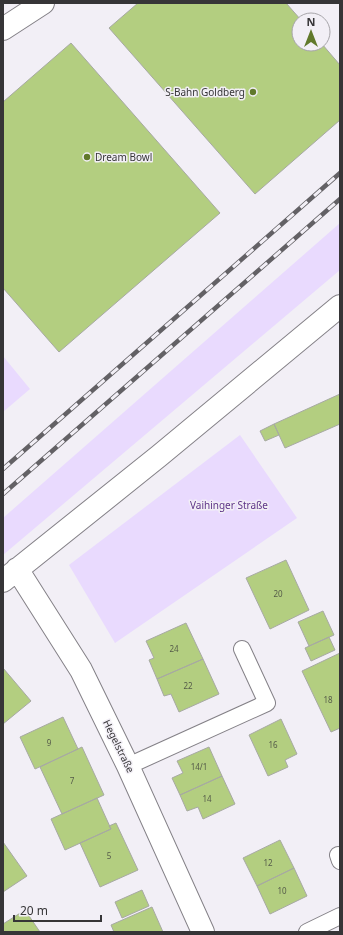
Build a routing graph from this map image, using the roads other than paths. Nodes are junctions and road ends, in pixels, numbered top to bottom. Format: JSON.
{"nodes":[{"id":1,"x":42,"y":3,"type":"edge"},
{"id":2,"x":3,"y":29,"type":"edge"},
{"id":3,"x":340,"y":306,"type":"edge"},
{"id":4,"x":10,"y":575,"type":"edge"},
{"id":5,"x":242,"y":649,"type":"dead end"},
{"id":6,"x":128,"y":766,"type":"junction"},
{"id":7,"x":340,"y":916,"type":"edge"},
{"id":8,"x":203,"y":932,"type":"edge"},
{"id":9,"x":307,"y":932,"type":"edge"}],
"edges":[{"from":1,"to":2,"type":"street"},
{"from":3,"to":4,"type":"street"},
{"from":4,"to":6,"type":"street","name":"Hegelstraße"},
{"from":5,"to":6,"type":"lane"},
{"from":6,"to":8,"type":"street","name":"Hegelstraße"},
{"from":7,"to":9,"type":"lane"}]}
